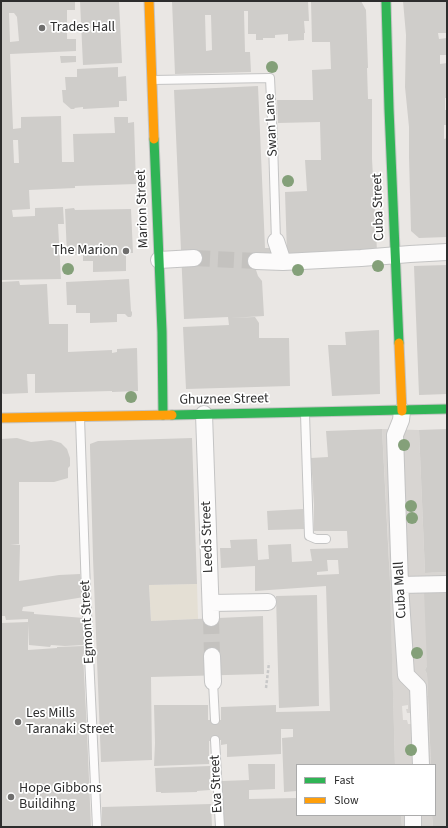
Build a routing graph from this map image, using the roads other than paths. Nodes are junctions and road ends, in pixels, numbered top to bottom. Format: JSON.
{"nodes":[{"id":1,"x":149,"y":1,"type":"edge"},
{"id":2,"x":386,"y":1,"type":"edge"},
{"id":3,"x":152,"y":80,"type":"junction"},
{"id":4,"x":276,"y":241,"type":"joint"},
{"id":5,"x":447,"y":252,"type":"edge"},
{"id":6,"x":395,"y":255,"type":"junction"},
{"id":7,"x":194,"y":258,"type":"tunnel mouth"},
{"id":8,"x":159,"y":260,"type":"junction"},
{"id":9,"x":256,"y":262,"type":"tunnel mouth"},
{"id":10,"x":283,"y":262,"type":"junction"},
{"id":11,"x":447,"y":409,"type":"edge"},
{"id":12,"x":402,"y":411,"type":"junction"},
{"id":13,"x":305,"y":413,"type":"junction"},
{"id":14,"x":204,"y":414,"type":"junction"},
{"id":15,"x":163,"y":415,"type":"junction"},
{"id":16,"x":80,"y":416,"type":"junction"},
{"id":17,"x":1,"y":418,"type":"edge"},
{"id":18,"x":326,"y":539,"type":"dead end"},
{"id":19,"x":447,"y":584,"type":"edge"},
{"id":20,"x":400,"y":585,"type":"junction"},
{"id":21,"x":268,"y":602,"type":"dead end"},
{"id":22,"x":212,"y":656,"type":"tunnel mouth"},
{"id":23,"x":213,"y":682,"type":"joint"},
{"id":24,"x":215,"y":720,"type":"dead end"},
{"id":25,"x":215,"y":740,"type":"dead end"},
{"id":26,"x":421,"y":764,"type":"edge"},
{"id":27,"x":413,"y":816,"type":"edge"},
{"id":28,"x":97,"y":827,"type":"edge"},
{"id":29,"x":220,"y":827,"type":"edge"},
{"id":30,"x":413,"y":827,"type":"edge"}],
"edges":[{"from":1,"to":3,"type":"street","name":"Marion Street"},
{"from":2,"to":6,"type":"street","name":"Cuba Street"},
{"from":3,"to":4,"type":"lane","name":"Swan Lane"},
{"from":3,"to":8,"type":"street","name":"Marion Street"},
{"from":4,"to":10,"type":"street"},
{"from":5,"to":6,"type":"street"},
{"from":6,"to":10,"type":"street"},
{"from":6,"to":12,"type":"street","name":"Cuba Street"},
{"from":7,"to":8,"type":"street"},
{"from":8,"to":15,"type":"street","name":"Marion Street"},
{"from":9,"to":10,"type":"street"},
{"from":11,"to":12,"type":"street","name":"Ghuznee Street"},
{"from":12,"to":13,"type":"street","name":"Ghuznee Street"},
{"from":12,"to":20,"type":"street","name":"Cuba Mall"},
{"from":13,"to":14,"type":"street","name":"Ghuznee Street"},
{"from":13,"to":18,"type":"lane"},
{"from":14,"to":15,"type":"street","name":"Ghuznee Street"},
{"from":14,"to":21,"type":"street","name":"Leeds Street"},
{"from":15,"to":16,"type":"street","name":"Ghuznee Street"},
{"from":16,"to":17,"type":"street","name":"Ghuznee Street"},
{"from":16,"to":28,"type":"lane","name":"Egmont Street"},
{"from":19,"to":20,"type":"street"},
{"from":20,"to":26,"type":"street","name":"Cuba Mall"},
{"from":22,"to":23,"type":"street"},
{"from":23,"to":24,"type":"lane"},
{"from":25,"to":29,"type":"lane","name":"Eva Street"},
{"from":27,"to":30,"type":"street"}]}
